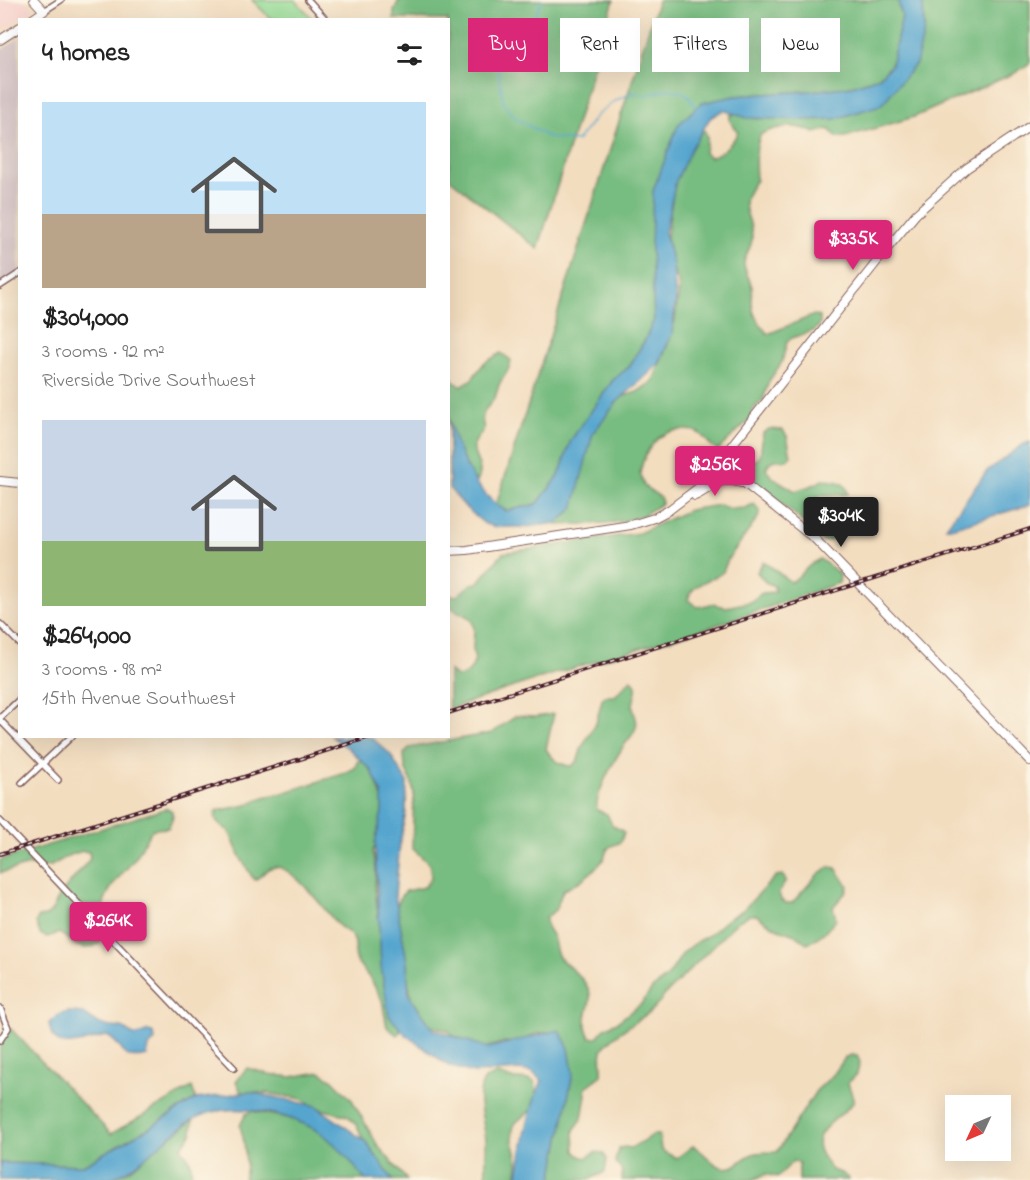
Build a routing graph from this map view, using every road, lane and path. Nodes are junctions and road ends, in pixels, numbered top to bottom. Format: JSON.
{"nodes":[{"id":1,"x":34,"y":0,"type":"edge"},
{"id":2,"x":61,"y":0,"type":"edge"},
{"id":3,"x":308,"y":0,"type":"edge"},
{"id":4,"x":318,"y":0,"type":"edge"},
{"id":5,"x":314,"y":6,"type":"junction"},
{"id":6,"x":44,"y":11,"type":"junction"},
{"id":7,"x":34,"y":18,"type":"edge"},
{"id":8,"x":324,"y":18,"type":"edge"},
{"id":9,"x":18,"y":28,"type":"edge"},
{"id":10,"x":0,"y":40,"type":"edge"},
{"id":11,"x":1030,"y":126,"type":"edge"},
{"id":12,"x":18,"y":274,"type":"edge"},
{"id":13,"x":0,"y":286,"type":"edge"},
{"id":14,"x":719,"y":463,"type":"junction"},
{"id":15,"x":0,"y":481,"type":"edge"},
{"id":16,"x":18,"y":483,"type":"edge"},
{"id":17,"x":746,"y":484,"type":"junction"},
{"id":18,"x":685,"y":500,"type":"junction"},
{"id":19,"x":450,"y":551,"type":"edge"},
{"id":20,"x":0,"y":624,"type":"edge"},
{"id":21,"x":18,"y":642,"type":"edge"},
{"id":22,"x":18,"y":701,"type":"edge"},
{"id":23,"x":0,"y":719,"type":"edge"},
{"id":24,"x":18,"y":738,"type":"edge"},
{"id":25,"x":18,"y":738,"type":"edge"},
{"id":26,"x":70,"y":738,"type":"edge"},
{"id":27,"x":1030,"y":761,"type":"edge"},
{"id":28,"x":42,"y":763,"type":"junction"},
{"id":29,"x":58,"y":780,"type":"dead end"},
{"id":30,"x":22,"y":783,"type":"dead end"},
{"id":31,"x":0,"y":821,"type":"edge"},
{"id":32,"x":0,"y":1008,"type":"edge"},
{"id":33,"x":0,"y":1040,"type":"edge"},
{"id":34,"x":234,"y":1068,"type":"dead end"}],
"edges":[{"from":1,"to":6,"type":"main road"},
{"from":2,"to":6,"type":"street"},
{"from":3,"to":5,"type":"street"},
{"from":4,"to":5,"type":"street"},
{"from":5,"to":8,"type":"street"},
{"from":6,"to":7,"type":"main road"},
{"from":9,"to":10,"type":"main road"},
{"from":11,"to":14,"type":"main road"},
{"from":12,"to":13,"type":"street"},
{"from":14,"to":17,"type":"main road"},
{"from":14,"to":18,"type":"main road"},
{"from":15,"to":16,"type":"main road"},
{"from":17,"to":18,"type":"main road"},
{"from":17,"to":27,"type":"main road"},
{"from":18,"to":19,"type":"main road"},
{"from":20,"to":21,"type":"street"},
{"from":22,"to":23,"type":"street"},
{"from":23,"to":24,"type":"street"},
{"from":25,"to":28,"type":"street"},
{"from":26,"to":28,"type":"street"},
{"from":28,"to":29,"type":"street"},
{"from":28,"to":30,"type":"street"},
{"from":31,"to":34,"type":"street"},
{"from":32,"to":33,"type":"street"}]}
